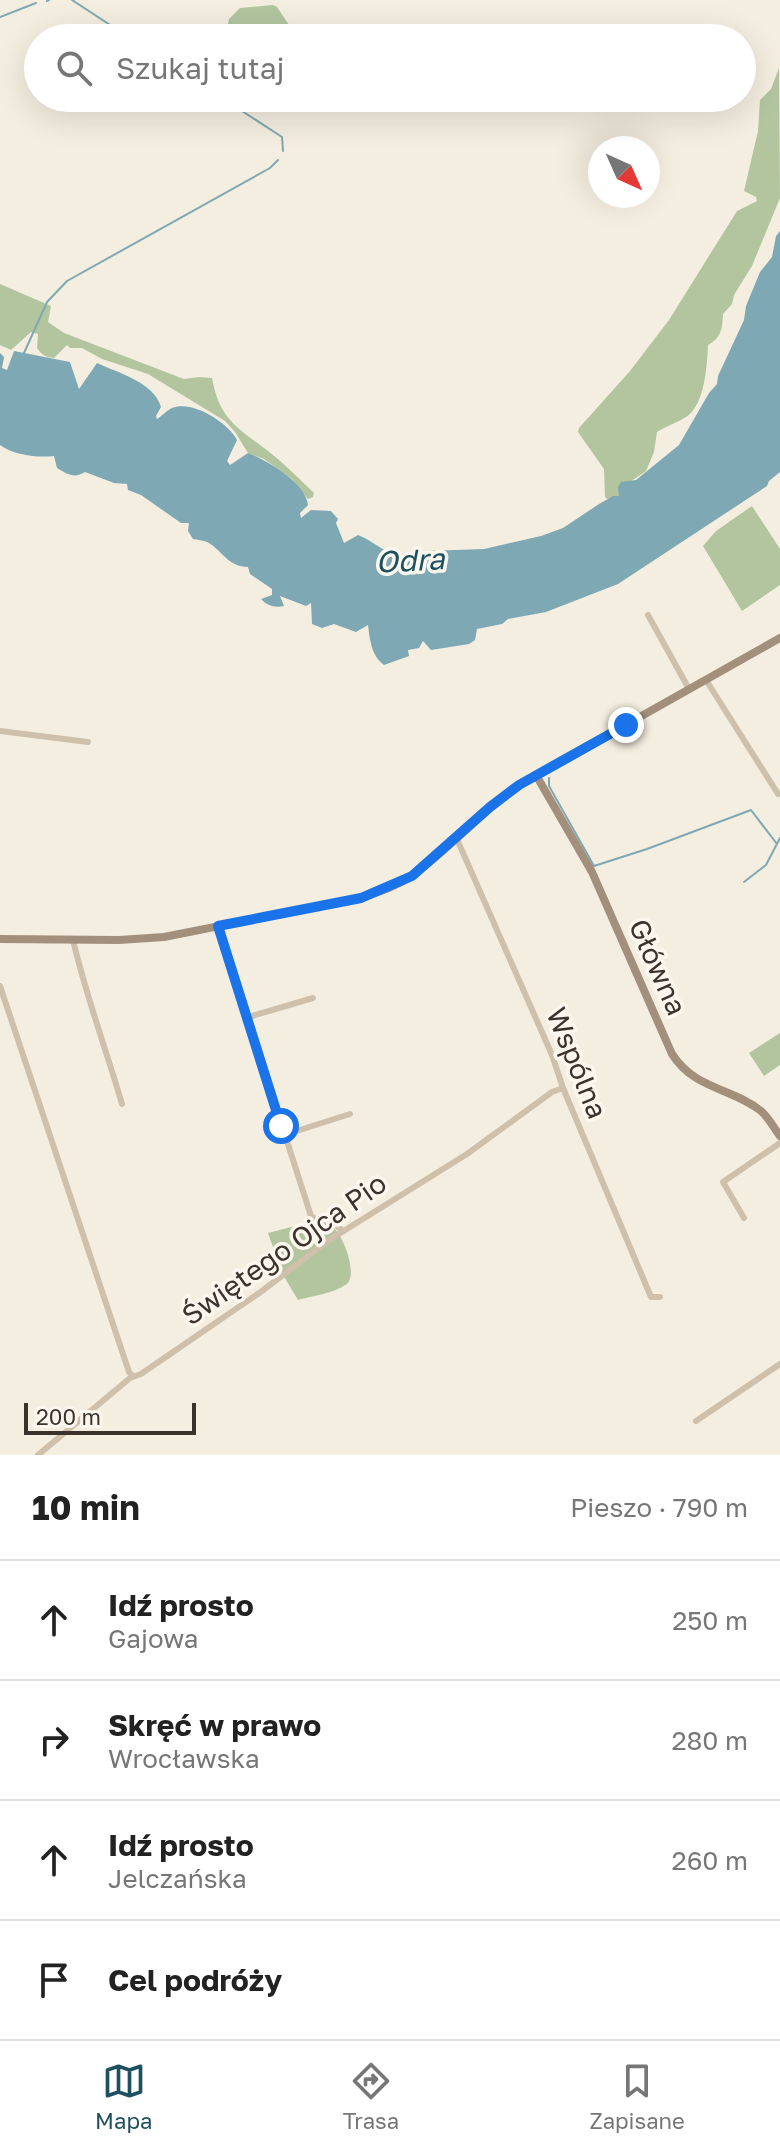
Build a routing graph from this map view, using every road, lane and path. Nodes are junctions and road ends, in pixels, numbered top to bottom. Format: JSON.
{"nodes":[{"id":1,"x":648,"y":615,"type":"dead end"},
{"id":2,"x":780,"y":638,"type":"edge"},
{"id":3,"x":706,"y":680,"type":"junction"},
{"id":4,"x":689,"y":689,"type":"junction"},
{"id":5,"x":0,"y":731,"type":"edge"},
{"id":6,"x":88,"y":742,"type":"dead end"},
{"id":7,"x":536,"y":775,"type":"junction"},
{"id":8,"x":778,"y":794,"type":"dead end"},
{"id":9,"x":456,"y":837,"type":"junction"},
{"id":10,"x":218,"y":926,"type":"junction"},
{"id":11,"x":0,"y":939,"type":"edge"},
{"id":12,"x":73,"y":940,"type":"junction"},
{"id":13,"x":0,"y":986,"type":"edge"},
{"id":14,"x":313,"y":998,"type":"dead end"},
{"id":15,"x":245,"y":1018,"type":"junction"},
{"id":16,"x":563,"y":1088,"type":"junction"},
{"id":17,"x":122,"y":1104,"type":"dead end"},
{"id":18,"x":350,"y":1114,"type":"dead end"},
{"id":19,"x":284,"y":1135,"type":"junction"},
{"id":20,"x":780,"y":1136,"type":"edge"},
{"id":21,"x":780,"y":1143,"type":"edge"},
{"id":22,"x":744,"y":1218,"type":"dead end"},
{"id":23,"x":344,"y":1231,"type":"junction"},
{"id":24,"x":660,"y":1297,"type":"dead end"},
{"id":25,"x":780,"y":1364,"type":"edge"},
{"id":26,"x":133,"y":1376,"type":"junction"},
{"id":27,"x":696,"y":1421,"type":"dead end"},
{"id":28,"x":38,"y":1455,"type":"edge"}],
"edges":[{"from":1,"to":4,"type":"street"},
{"from":2,"to":3,"type":"main road"},
{"from":3,"to":4,"type":"main road"},
{"from":3,"to":8,"type":"street"},
{"from":4,"to":7,"type":"main road"},
{"from":5,"to":6,"type":"street"},
{"from":7,"to":9,"type":"main road"},
{"from":7,"to":20,"type":"main road","name":"Główna"},
{"from":9,"to":10,"type":"main road"},
{"from":9,"to":16,"type":"street","name":"Wspólna"},
{"from":10,"to":12,"type":"main road"},
{"from":10,"to":15,"type":"street"},
{"from":11,"to":12,"type":"main road"},
{"from":12,"to":17,"type":"street"},
{"from":13,"to":26,"type":"street"},
{"from":14,"to":15,"type":"street"},
{"from":15,"to":19,"type":"street"},
{"from":16,"to":23,"type":"street","name":"Świętego Ojca Pio"},
{"from":16,"to":24,"type":"street","name":"Wspólna"},
{"from":18,"to":19,"type":"street"},
{"from":19,"to":23,"type":"street"},
{"from":21,"to":22,"type":"street"},
{"from":23,"to":26,"type":"street","name":"Świętego Ojca Pio"},
{"from":25,"to":27,"type":"street"},
{"from":26,"to":28,"type":"street","name":"Świętego Ojca Pio"}]}
